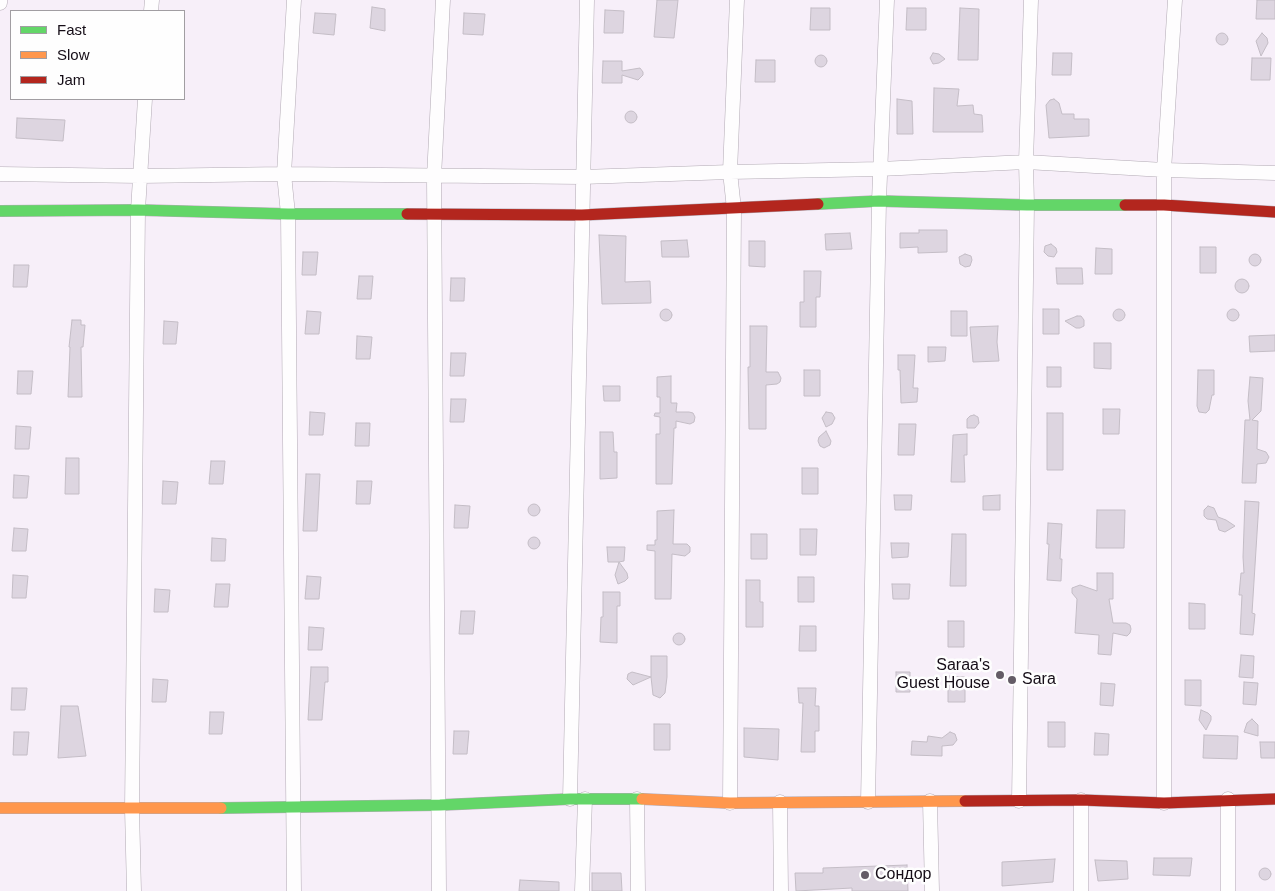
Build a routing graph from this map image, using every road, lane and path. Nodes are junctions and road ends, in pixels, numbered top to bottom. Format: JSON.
{"nodes":[{"id":1,"x":294,"y":0,"type":"edge"},
{"id":2,"x":443,"y":0,"type":"edge"},
{"id":3,"x":587,"y":0,"type":"edge"},
{"id":4,"x":737,"y":0,"type":"edge"},
{"id":5,"x":887,"y":0,"type":"edge"},
{"id":6,"x":1031,"y":0,"type":"edge"},
{"id":7,"x":1175,"y":0,"type":"edge"},
{"id":8,"x":145,"y":100,"type":"edge"},
{"id":9,"x":1026,"y":162,"type":"junction"},
{"id":10,"x":880,"y":168,"type":"junction"},
{"id":11,"x":1164,"y":170,"type":"junction"},
{"id":12,"x":730,"y":172,"type":"junction"},
{"id":13,"x":1275,"y":173,"type":"edge"},
{"id":14,"x":0,"y":174,"type":"edge"},
{"id":15,"x":284,"y":174,"type":"junction"},
{"id":16,"x":140,"y":176,"type":"junction"},
{"id":17,"x":434,"y":177,"type":"junction"},
{"id":18,"x":582,"y":177,"type":"junction"},
{"id":19,"x":879,"y":202,"type":"junction"},
{"id":20,"x":1027,"y":205,"type":"junction"},
{"id":21,"x":1164,"y":205,"type":"junction"},
{"id":22,"x":734,"y":209,"type":"junction"},
{"id":23,"x":138,"y":210,"type":"junction"},
{"id":24,"x":0,"y":211,"type":"edge"},
{"id":25,"x":1275,"y":212,"type":"edge"},
{"id":26,"x":288,"y":214,"type":"junction"},
{"id":27,"x":435,"y":215,"type":"junction"},
{"id":28,"x":582,"y":215,"type":"junction"},
{"id":29,"x":570,"y":798,"type":"junction"},
{"id":30,"x":585,"y":798,"type":"junction"},
{"id":31,"x":637,"y":799,"type":"junction"},
{"id":32,"x":1228,"y":799,"type":"junction"},
{"id":33,"x":1275,"y":799,"type":"edge"},
{"id":34,"x":1080,"y":800,"type":"junction"},
{"id":35,"x":930,"y":801,"type":"junction"},
{"id":36,"x":1019,"y":801,"type":"junction"},
{"id":37,"x":780,"y":802,"type":"junction"},
{"id":38,"x":868,"y":802,"type":"junction"},
{"id":39,"x":1164,"y":802,"type":"junction"},
{"id":40,"x":730,"y":803,"type":"junction"},
{"id":41,"x":440,"y":805,"type":"junction"},
{"id":42,"x":294,"y":806,"type":"junction"},
{"id":43,"x":0,"y":808,"type":"edge"},
{"id":44,"x":132,"y":809,"type":"junction"},
{"id":45,"x":134,"y":891,"type":"edge"},
{"id":46,"x":294,"y":891,"type":"edge"},
{"id":47,"x":439,"y":891,"type":"edge"},
{"id":48,"x":582,"y":891,"type":"edge"},
{"id":49,"x":638,"y":891,"type":"edge"},
{"id":50,"x":781,"y":891,"type":"edge"},
{"id":51,"x":932,"y":891,"type":"edge"},
{"id":52,"x":1081,"y":891,"type":"edge"},
{"id":53,"x":1228,"y":891,"type":"edge"}],
"edges":[{"from":1,"to":15,"type":"street"},
{"from":2,"to":17,"type":"street"},
{"from":3,"to":18,"type":"street"},
{"from":4,"to":12,"type":"street"},
{"from":5,"to":10,"type":"street"},
{"from":6,"to":9,"type":"street"},
{"from":7,"to":11,"type":"street"},
{"from":8,"to":16,"type":"street"},
{"from":9,"to":10,"type":"street"},
{"from":9,"to":11,"type":"street"},
{"from":9,"to":20,"type":"street"},
{"from":10,"to":12,"type":"street"},
{"from":10,"to":19,"type":"street"},
{"from":11,"to":13,"type":"street"},
{"from":11,"to":21,"type":"street"},
{"from":12,"to":18,"type":"street"},
{"from":12,"to":22,"type":"street"},
{"from":14,"to":16,"type":"street"},
{"from":15,"to":16,"type":"street"},
{"from":15,"to":17,"type":"street"},
{"from":15,"to":26,"type":"street"},
{"from":16,"to":23,"type":"street"},
{"from":17,"to":18,"type":"street"},
{"from":17,"to":27,"type":"street"},
{"from":18,"to":28,"type":"street"},
{"from":19,"to":20,"type":"street"},
{"from":19,"to":22,"type":"street"},
{"from":19,"to":38,"type":"street"},
{"from":20,"to":21,"type":"street"},
{"from":20,"to":36,"type":"street"},
{"from":21,"to":25,"type":"street"},
{"from":21,"to":39,"type":"street"},
{"from":22,"to":28,"type":"street"},
{"from":22,"to":40,"type":"street"},
{"from":23,"to":24,"type":"street"},
{"from":23,"to":26,"type":"street"},
{"from":23,"to":44,"type":"street"},
{"from":26,"to":27,"type":"street"},
{"from":26,"to":42,"type":"street"},
{"from":27,"to":28,"type":"street"},
{"from":27,"to":41,"type":"street"},
{"from":28,"to":29,"type":"street"},
{"from":29,"to":30,"type":"street"},
{"from":29,"to":41,"type":"street"},
{"from":30,"to":31,"type":"street"},
{"from":30,"to":48,"type":"street"},
{"from":31,"to":40,"type":"street"},
{"from":31,"to":49,"type":"street"},
{"from":32,"to":33,"type":"street"},
{"from":32,"to":39,"type":"street"},
{"from":32,"to":53,"type":"street"},
{"from":34,"to":36,"type":"street"},
{"from":34,"to":39,"type":"street"},
{"from":34,"to":52,"type":"street"},
{"from":35,"to":36,"type":"street"},
{"from":35,"to":38,"type":"street"},
{"from":35,"to":51,"type":"street"},
{"from":37,"to":38,"type":"street"},
{"from":37,"to":40,"type":"street"},
{"from":37,"to":50,"type":"street"},
{"from":41,"to":42,"type":"street"},
{"from":41,"to":47,"type":"street"},
{"from":42,"to":44,"type":"street"},
{"from":42,"to":46,"type":"street"},
{"from":43,"to":44,"type":"street"},
{"from":44,"to":45,"type":"street"}]}
